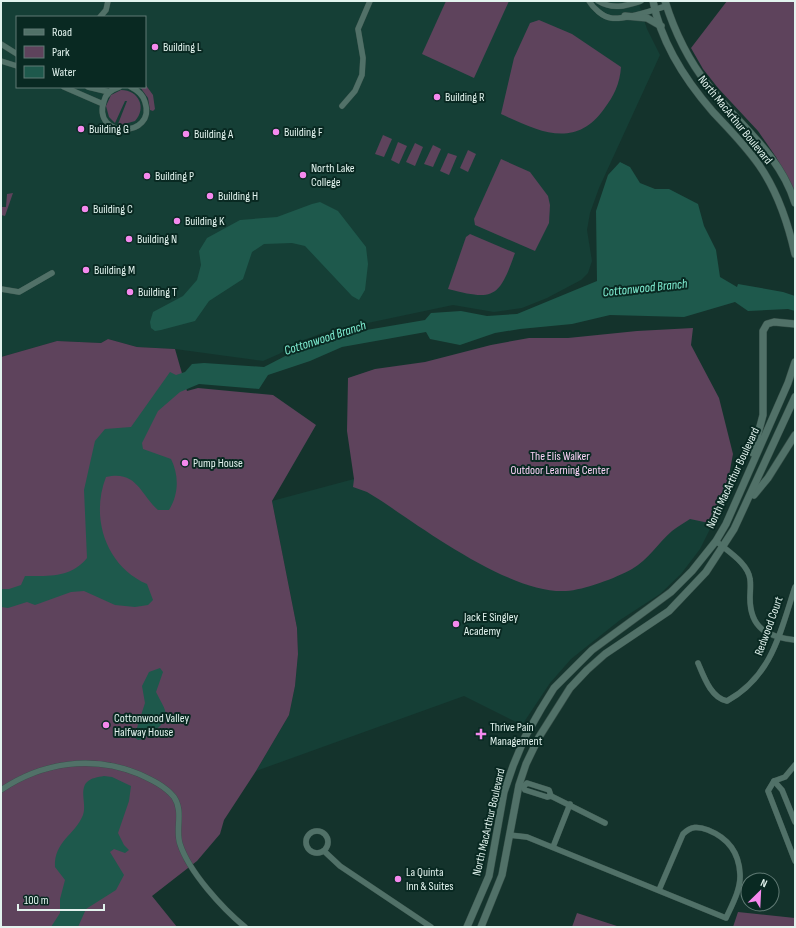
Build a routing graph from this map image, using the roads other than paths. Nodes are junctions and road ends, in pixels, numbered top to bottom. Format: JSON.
{"nodes":[{"id":1,"x":108,"y":1,"type":"edge"},
{"id":2,"x":370,"y":1,"type":"edge"},
{"id":3,"x":589,"y":1,"type":"edge"},
{"id":4,"x":598,"y":1,"type":"edge"},
{"id":5,"x":641,"y":1,"type":"edge"},
{"id":6,"x":653,"y":1,"type":"edge"},
{"id":7,"x":666,"y":3,"type":"edge"},
{"id":8,"x":654,"y":9,"type":"junction"},
{"id":9,"x":101,"y":16,"type":"edge"},
{"id":10,"x":625,"y":16,"type":"junction"},
{"id":11,"x":661,"y":26,"type":"junction"},
{"id":12,"x":1,"y":44,"type":"edge"},
{"id":13,"x":16,"y":53,"type":"edge"},
{"id":14,"x":1,"y":61,"type":"edge"},
{"id":15,"x":16,"y":66,"type":"edge"},
{"id":16,"x":66,"y":88,"type":"edge"},
{"id":17,"x":92,"y":88,"type":"edge"},
{"id":18,"x":117,"y":88,"type":"edge"},
{"id":19,"x":132,"y":88,"type":"edge"},
{"id":20,"x":109,"y":92,"type":"junction"},
{"id":21,"x":103,"y":104,"type":"junction"},
{"id":22,"x":342,"y":106,"type":"dead end"},
{"id":23,"x":795,"y":203,"type":"edge"},
{"id":24,"x":795,"y":254,"type":"edge"},
{"id":25,"x":52,"y":273,"type":"dead end"},
{"id":26,"x":1,"y":289,"type":"edge"},
{"id":27,"x":795,"y":324,"type":"edge"},
{"id":28,"x":795,"y":362,"type":"edge"},
{"id":29,"x":795,"y":397,"type":"edge"},
{"id":30,"x":795,"y":435,"type":"edge"},
{"id":31,"x":747,"y":473,"type":"junction"},
{"id":32,"x":745,"y":508,"type":"junction"},
{"id":33,"x":716,"y":541,"type":"junction"},
{"id":34,"x":724,"y":547,"type":"junction"},
{"id":35,"x":795,"y":588,"type":"edge"},
{"id":36,"x":778,"y":638,"type":"junction"},
{"id":37,"x":795,"y":640,"type":"edge"},
{"id":38,"x":698,"y":663,"type":"dead end"},
{"id":39,"x":527,"y":734,"type":"junction"},
{"id":40,"x":538,"y":739,"type":"junction"},
{"id":41,"x":795,"y":765,"type":"edge"},
{"id":42,"x":774,"y":781,"type":"junction"},
{"id":43,"x":521,"y":786,"type":"junction"},
{"id":44,"x":1,"y":790,"type":"edge"},
{"id":45,"x":570,"y":804,"type":"junction"},
{"id":46,"x":795,"y":822,"type":"edge"},
{"id":47,"x":605,"y":823,"type":"dead end"},
{"id":48,"x":509,"y":834,"type":"junction"},
{"id":49,"x":553,"y":847,"type":"junction"},
{"id":50,"x":324,"y":851,"type":"junction"},
{"id":51,"x":795,"y":861,"type":"edge"},
{"id":52,"x":659,"y":890,"type":"junction"},
{"id":53,"x":245,"y":927,"type":"edge"},
{"id":54,"x":430,"y":927,"type":"edge"},
{"id":55,"x":467,"y":927,"type":"edge"},
{"id":56,"x":481,"y":927,"type":"edge"}],
"edges":[{"from":1,"to":9,"type":"street"},
{"from":2,"to":22,"type":"street"},
{"from":3,"to":10,"type":"street"},
{"from":4,"to":5,"type":"street"},
{"from":6,"to":8,"type":"main road","name":"North MacArthur Boulevard"},
{"from":7,"to":8,"type":"street"},
{"from":7,"to":23,"type":"main road","name":"North MacArthur Boulevard"},
{"from":8,"to":10,"type":"street"},
{"from":8,"to":11,"type":"main road","name":"North MacArthur Boulevard"},
{"from":10,"to":11,"type":"main road"},
{"from":11,"to":24,"type":"main road","name":"North MacArthur Boulevard"},
{"from":12,"to":13,"type":"street"},
{"from":14,"to":15,"type":"street"},
{"from":16,"to":21,"type":"street"},
{"from":17,"to":20,"type":"street"},
{"from":18,"to":20,"type":"street"},
{"from":19,"to":21,"type":"street"},
{"from":20,"to":21,"type":"street"},
{"from":25,"to":26,"type":"street"},
{"from":27,"to":31,"type":"main road"},
{"from":28,"to":31,"type":"main road","name":"North MacArthur Boulevard"},
{"from":29,"to":32,"type":"main road","name":"North MacArthur Boulevard"},
{"from":30,"to":32,"type":"main road"},
{"from":31,"to":33,"type":"main road","name":"North MacArthur Boulevard"},
{"from":32,"to":34,"type":"main road","name":"North MacArthur Boulevard"},
{"from":33,"to":34,"type":"street"},
{"from":33,"to":39,"type":"main road","name":"North MacArthur Boulevard"},
{"from":34,"to":36,"type":"street"},
{"from":34,"to":40,"type":"main road","name":"North MacArthur Boulevard"},
{"from":35,"to":36,"type":"street","name":"Redwood Court"},
{"from":36,"to":37,"type":"street"},
{"from":36,"to":38,"type":"street","name":"Redwood Court"},
{"from":39,"to":40,"type":"main road"},
{"from":39,"to":55,"type":"main road","name":"North MacArthur Boulevard"},
{"from":40,"to":43,"type":"main road","name":"North MacArthur Boulevard"},
{"from":41,"to":42,"type":"street"},
{"from":42,"to":46,"type":"street"},
{"from":42,"to":51,"type":"street"},
{"from":43,"to":45,"type":"street"},
{"from":43,"to":48,"type":"main road","name":"North MacArthur Boulevard"},
{"from":44,"to":53,"type":"street"},
{"from":45,"to":47,"type":"street"},
{"from":45,"to":49,"type":"street"},
{"from":48,"to":49,"type":"street"},
{"from":48,"to":56,"type":"main road","name":"North MacArthur Boulevard"},
{"from":49,"to":52,"type":"street"},
{"from":50,"to":50,"type":"street"},
{"from":50,"to":54,"type":"street"},
{"from":52,"to":52,"type":"street"}]}
